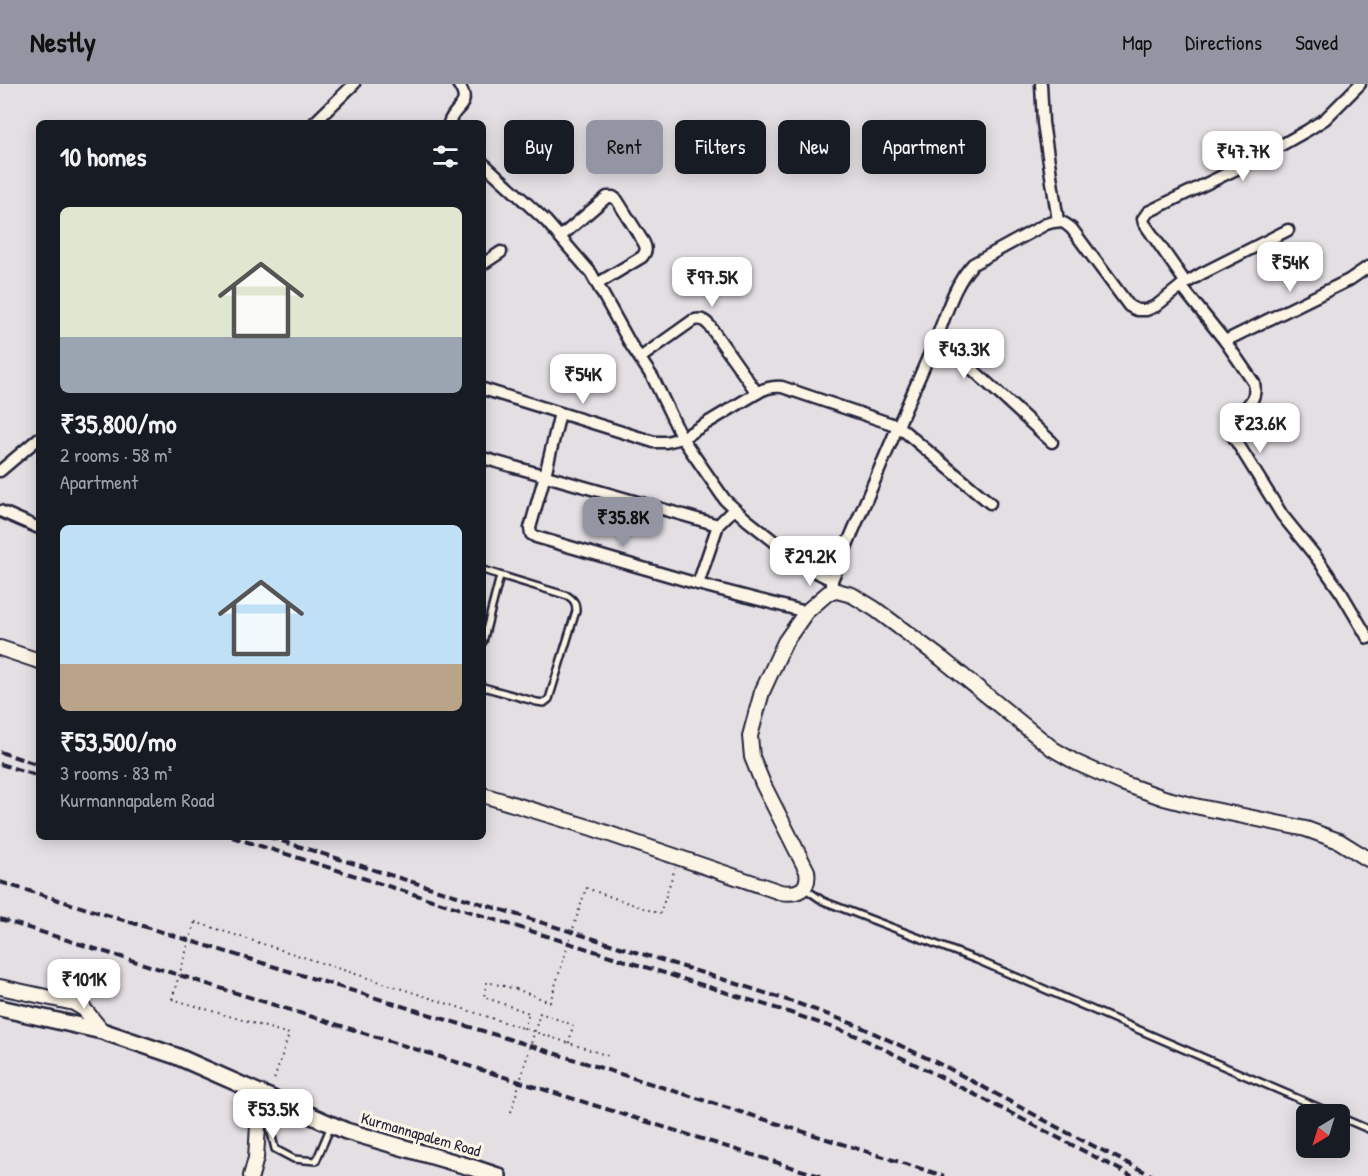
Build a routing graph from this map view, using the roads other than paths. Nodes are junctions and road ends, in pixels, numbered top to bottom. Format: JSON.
{"nodes":[{"id":1,"x":354,"y":84,"type":"edge"},
{"id":2,"x":458,"y":84,"type":"edge"},
{"id":3,"x":1041,"y":84,"type":"edge"},
{"id":4,"x":1360,"y":84,"type":"edge"},
{"id":5,"x":317,"y":120,"type":"edge"},
{"id":6,"x":449,"y":120,"type":"edge"},
{"id":7,"x":486,"y":165,"type":"edge"},
{"id":8,"x":1059,"y":221,"type":"junction"},
{"id":9,"x":1288,"y":230,"type":"dead end"},
{"id":10,"x":560,"y":237,"type":"junction"},
{"id":11,"x":501,"y":252,"type":"dead end"},
{"id":12,"x":486,"y":262,"type":"edge"},
{"id":13,"x":1368,"y":267,"type":"edge"},
{"id":14,"x":597,"y":284,"type":"junction"},
{"id":15,"x":1184,"y":284,"type":"junction"},
{"id":16,"x":937,"y":337,"type":"junction"},
{"id":17,"x":1224,"y":341,"type":"junction"},
{"id":18,"x":640,"y":358,"type":"junction"},
{"id":19,"x":486,"y":390,"type":"edge"},
{"id":20,"x":757,"y":393,"type":"junction"},
{"id":21,"x":560,"y":413,"type":"junction"},
{"id":22,"x":898,"y":426,"type":"junction"},
{"id":23,"x":682,"y":438,"type":"junction"},
{"id":24,"x":36,"y":441,"type":"edge"},
{"id":25,"x":1052,"y":442,"type":"dead end"},
{"id":26,"x":486,"y":459,"type":"edge"},
{"id":27,"x":0,"y":471,"type":"edge"},
{"id":28,"x":545,"y":475,"type":"junction"},
{"id":29,"x":990,"y":503,"type":"dead end"},
{"id":30,"x":734,"y":509,"type":"junction"},
{"id":31,"x":0,"y":511,"type":"edge"},
{"id":32,"x":718,"y":525,"type":"junction"},
{"id":33,"x":36,"y":527,"type":"edge"},
{"id":34,"x":486,"y":571,"type":"edge"},
{"id":35,"x":500,"y":576,"type":"junction"},
{"id":36,"x":698,"y":584,"type":"junction"},
{"id":37,"x":832,"y":586,"type":"junction"},
{"id":38,"x":806,"y":612,"type":"junction"},
{"id":39,"x":486,"y":630,"type":"edge"},
{"id":40,"x":1368,"y":638,"type":"edge"},
{"id":41,"x":0,"y":648,"type":"edge"},
{"id":42,"x":36,"y":660,"type":"edge"},
{"id":43,"x":486,"y":688,"type":"edge"},
{"id":44,"x":486,"y":796,"type":"edge"},
{"id":45,"x":1368,"y":859,"type":"edge"},
{"id":46,"x":804,"y":888,"type":"junction"},
{"id":47,"x":0,"y":987,"type":"edge"},
{"id":48,"x":0,"y":1008,"type":"edge"},
{"id":49,"x":102,"y":1030,"type":"junction"},
{"id":50,"x":268,"y":1096,"type":"junction"},
{"id":51,"x":1311,"y":1104,"type":"edge"},
{"id":52,"x":1350,"y":1121,"type":"edge"},
{"id":53,"x":332,"y":1125,"type":"junction"},
{"id":54,"x":1368,"y":1129,"type":"edge"},
{"id":55,"x":251,"y":1176,"type":"edge"},
{"id":56,"x":498,"y":1176,"type":"edge"}],
"edges":[{"from":1,"to":5,"type":"street"},
{"from":2,"to":6,"type":"street"},
{"from":3,"to":8,"type":"street"},
{"from":4,"to":15,"type":"street"},
{"from":7,"to":10,"type":"street"},
{"from":8,"to":15,"type":"street"},
{"from":8,"to":16,"type":"street"},
{"from":9,"to":15,"type":"street"},
{"from":10,"to":14,"type":"street"},
{"from":10,"to":14,"type":"street"},
{"from":11,"to":12,"type":"street"},
{"from":13,"to":17,"type":"street"},
{"from":14,"to":18,"type":"street"},
{"from":15,"to":17,"type":"street"},
{"from":16,"to":22,"type":"street"},
{"from":16,"to":25,"type":"street"},
{"from":17,"to":40,"type":"street"},
{"from":18,"to":20,"type":"street"},
{"from":18,"to":23,"type":"street"},
{"from":19,"to":21,"type":"street"},
{"from":20,"to":22,"type":"street"},
{"from":20,"to":23,"type":"street"},
{"from":21,"to":23,"type":"street"},
{"from":21,"to":28,"type":"street"},
{"from":22,"to":29,"type":"street"},
{"from":22,"to":37,"type":"street"},
{"from":23,"to":30,"type":"street"},
{"from":24,"to":27,"type":"street"},
{"from":26,"to":28,"type":"street"},
{"from":28,"to":32,"type":"street"},
{"from":28,"to":36,"type":"street"},
{"from":30,"to":32,"type":"street"},
{"from":30,"to":37,"type":"street"},
{"from":31,"to":33,"type":"street"},
{"from":32,"to":36,"type":"street"},
{"from":34,"to":35,"type":"lane"},
{"from":35,"to":39,"type":"lane"},
{"from":35,"to":43,"type":"lane"},
{"from":36,"to":38,"type":"street"},
{"from":37,"to":38,"type":"street"},
{"from":37,"to":45,"type":"street"},
{"from":38,"to":46,"type":"street"},
{"from":41,"to":42,"type":"street"},
{"from":44,"to":46,"type":"street"},
{"from":46,"to":51,"type":"lane"},
{"from":47,"to":49,"type":"street"},
{"from":48,"to":49,"type":"main road","name":"Kurmannapalem Road"},
{"from":49,"to":50,"type":"main road","name":"Kurmannapalem Road"},
{"from":50,"to":53,"type":"main road","name":"Kurmannapalem Road"},
{"from":50,"to":53,"type":"lane"},
{"from":50,"to":55,"type":"street"},
{"from":52,"to":54,"type":"lane"},
{"from":53,"to":56,"type":"main road","name":"Kurmannapalem Road"}]}
